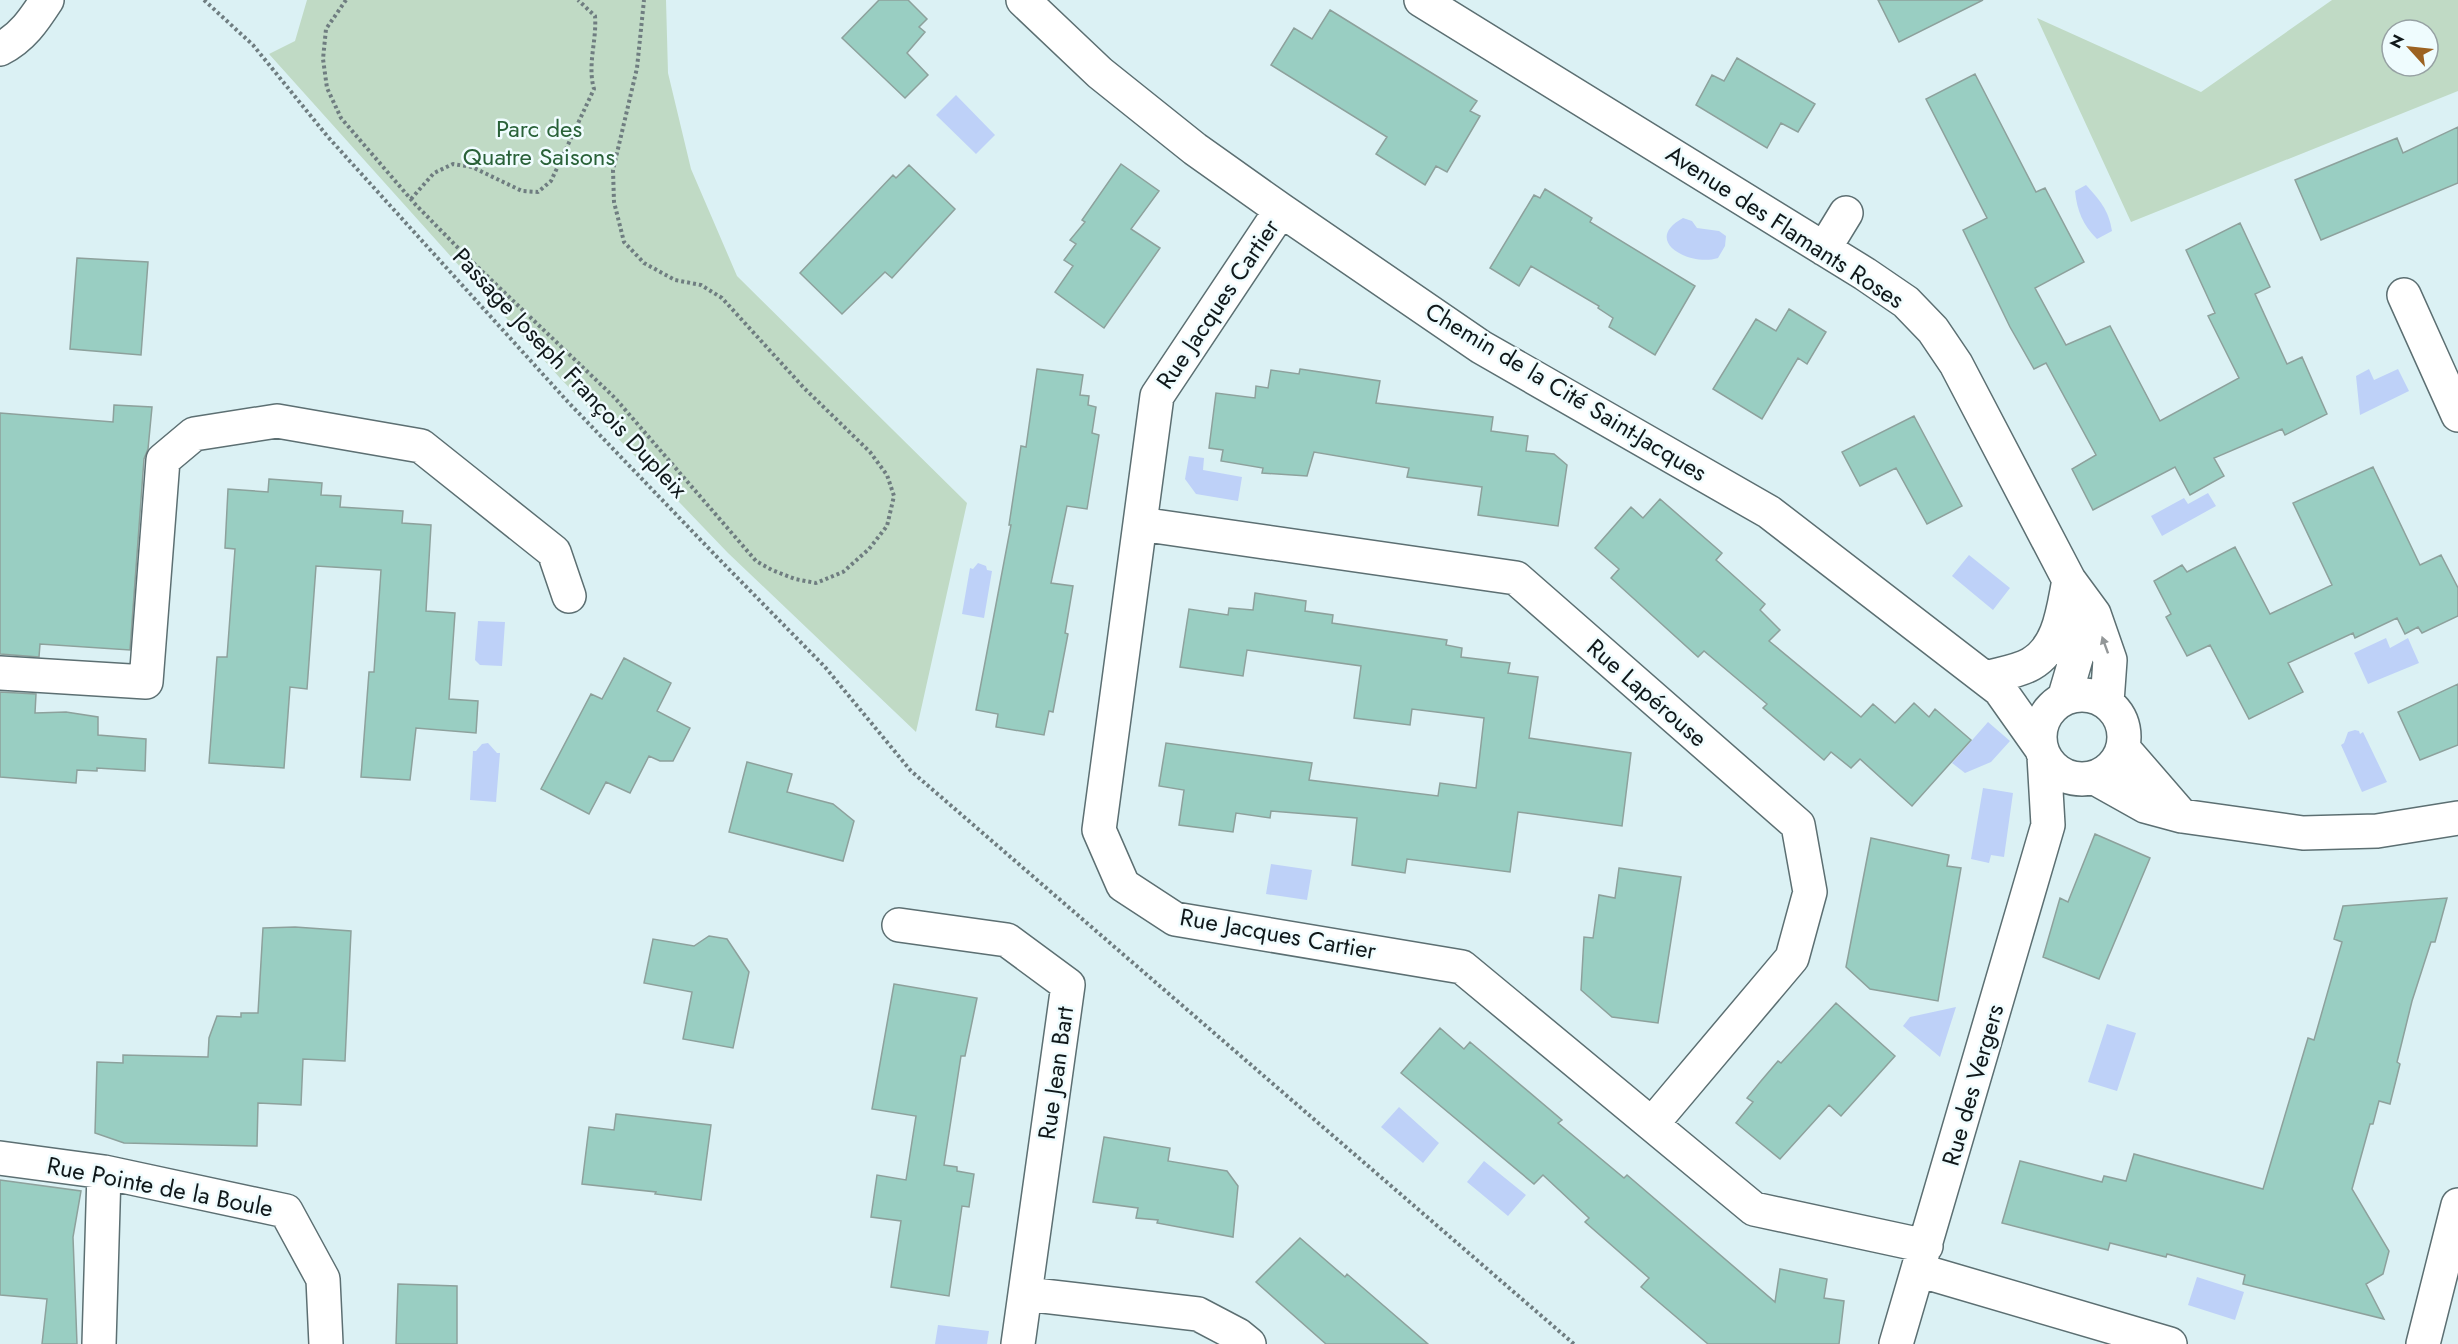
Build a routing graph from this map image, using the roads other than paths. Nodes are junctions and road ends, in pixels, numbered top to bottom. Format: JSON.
{"nodes":[{"id":1,"x":47,"y":0,"type":"edge"},
{"id":2,"x":1023,"y":0,"type":"edge"},
{"id":3,"x":1421,"y":0,"type":"edge"},
{"id":4,"x":0,"y":49,"type":"edge"},
{"id":5,"x":1281,"y":210,"type":"junction"},
{"id":6,"x":1846,"y":213,"type":"dead end"},
{"id":7,"x":1824,"y":249,"type":"junction"},
{"id":8,"x":2404,"y":295,"type":"dead end"},
{"id":9,"x":2458,"y":414,"type":"edge"},
{"id":10,"x":1140,"y":524,"type":"junction"},
{"id":11,"x":2069,"y":580,"type":"junction"},
{"id":12,"x":569,"y":596,"type":"dead end"},
{"id":13,"x":0,"y":673,"type":"edge"},
{"id":14,"x":1993,"y":684,"type":"junction"},
{"id":15,"x":2059,"y":702,"type":"junction"},
{"id":16,"x":2107,"y":702,"type":"junction"},
{"id":17,"x":2123,"y":748,"type":"junction"},
{"id":18,"x":2042,"y":752,"type":"junction"},
{"id":19,"x":2092,"y":779,"type":"junction"},
{"id":20,"x":2182,"y":816,"type":"junction"},
{"id":21,"x":2458,"y":818,"type":"edge"},
{"id":22,"x":2048,"y":825,"type":"junction"},
{"id":23,"x":899,"y":925,"type":"dead end"},
{"id":24,"x":1652,"y":1124,"type":"junction"},
{"id":25,"x":0,"y":1158,"type":"edge"},
{"id":26,"x":104,"y":1172,"type":"junction"},
{"id":27,"x":2458,"y":1205,"type":"edge"},
{"id":28,"x":1922,"y":1258,"type":"junction"},
{"id":29,"x":1026,"y":1294,"type":"junction"},
{"id":30,"x":99,"y":1344,"type":"edge"},
{"id":31,"x":326,"y":1344,"type":"edge"},
{"id":32,"x":1018,"y":1344,"type":"edge"},
{"id":33,"x":1249,"y":1344,"type":"edge"},
{"id":34,"x":1896,"y":1344,"type":"edge"},
{"id":35,"x":2170,"y":1344,"type":"edge"},
{"id":36,"x":2423,"y":1344,"type":"edge"}],
"edges":[{"from":1,"to":4,"type":"street"},
{"from":2,"to":5,"type":"street","name":"Chemin de la Cité Saint-Jacques"},
{"from":3,"to":7,"type":"street","name":"Avenue des Flamants Roses"},
{"from":5,"to":10,"type":"street","name":"Rue Jacques Cartier"},
{"from":5,"to":14,"type":"street","name":"Chemin de la Cité Saint-Jacques"},
{"from":6,"to":7,"type":"street"},
{"from":7,"to":11,"type":"street","name":"Avenue des Flamants Roses"},
{"from":8,"to":9,"type":"street"},
{"from":10,"to":24,"type":"street","name":"Rue Jacques Cartier"},
{"from":10,"to":24,"type":"street","name":"Rue Lapérouse"},
{"from":11,"to":14,"type":"street"},
{"from":11,"to":15,"type":"street","name":"Avenue des Flamants Roses"},
{"from":16,"to":11,"type":"street","name":"Avenue des Flamants Roses","one_way":true},
{"from":12,"to":13,"type":"street"},
{"from":14,"to":15,"type":"street","name":"Chemin de la Cité Saint-Jacques"},
{"from":14,"to":18,"type":"street","name":"Chemin de la Cité Saint-Jacques"},
{"from":15,"to":16,"type":"street"},
{"from":15,"to":18,"type":"street"},
{"from":16,"to":17,"type":"street"},
{"from":17,"to":19,"type":"street"},
{"from":17,"to":20,"type":"street"},
{"from":18,"to":19,"type":"street"},
{"from":18,"to":22,"type":"street","name":"Rue des Vergers"},
{"from":19,"to":20,"type":"street"},
{"from":19,"to":22,"type":"street","name":"Rue des Vergers"},
{"from":20,"to":21,"type":"street"},
{"from":22,"to":28,"type":"street","name":"Rue des Vergers"},
{"from":23,"to":29,"type":"street","name":"Rue Jean Bart"},
{"from":24,"to":28,"type":"street","name":"Rue Jacques Cartier"},
{"from":25,"to":26,"type":"street","name":"Rue Pointe de la Boule"},
{"from":26,"to":30,"type":"street"},
{"from":26,"to":31,"type":"street","name":"Rue Pointe de la Boule"},
{"from":27,"to":36,"type":"street"},
{"from":28,"to":34,"type":"street","name":"Rue des Vergers"},
{"from":28,"to":35,"type":"street","name":"Rue Jacques Cartier"},
{"from":29,"to":32,"type":"street","name":"Rue Jean Bart"},
{"from":29,"to":33,"type":"street"}]}
